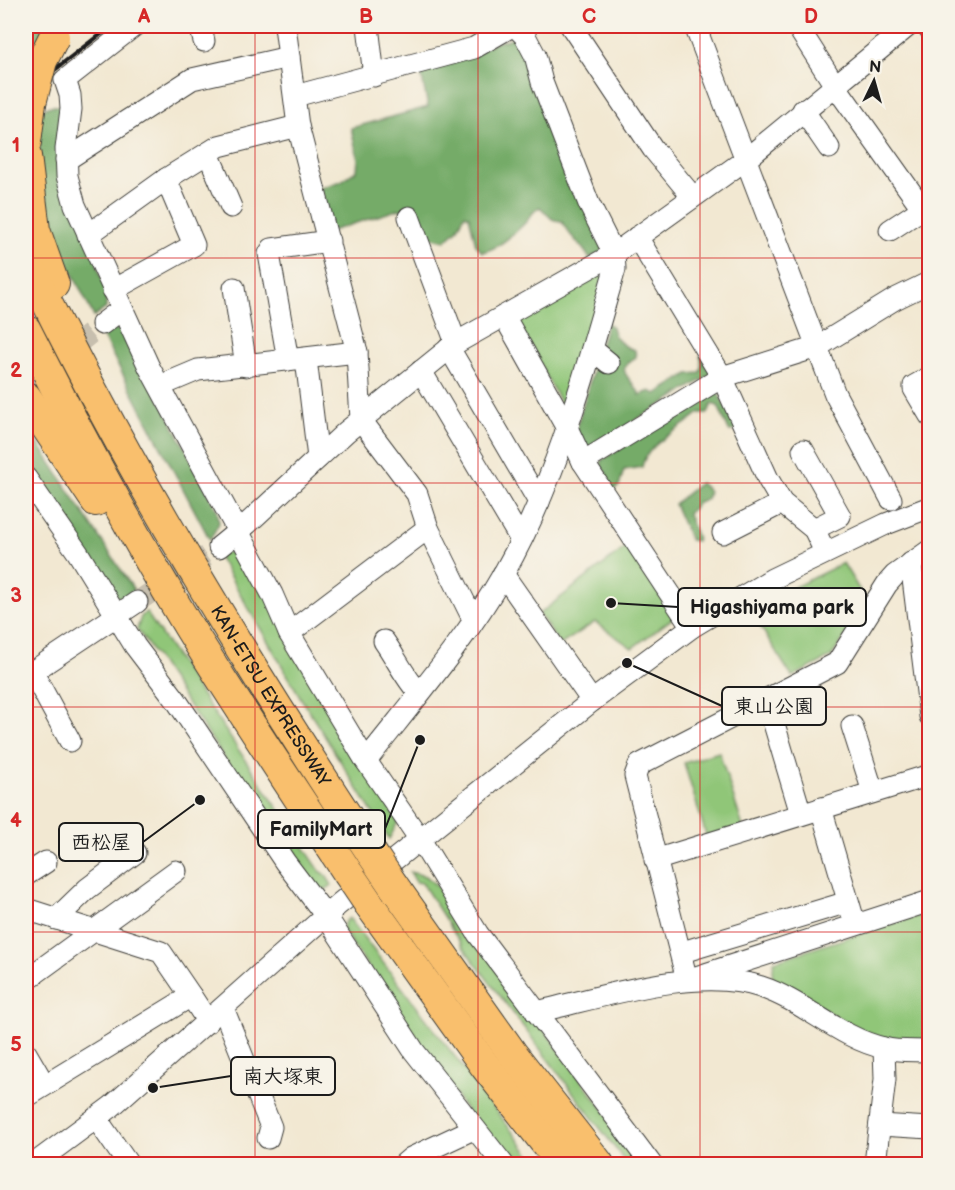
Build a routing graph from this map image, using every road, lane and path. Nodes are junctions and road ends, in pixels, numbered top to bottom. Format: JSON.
{"nodes":[{"id":1,"x":134,"y":26,"type":"edge"},
{"id":2,"x":285,"y":26,"type":"edge"},
{"id":3,"x":368,"y":26,"type":"edge"},
{"id":4,"x":514,"y":26,"type":"edge"},
{"id":5,"x":571,"y":26,"type":"edge"},
{"id":6,"x":695,"y":26,"type":"edge"},
{"id":7,"x":797,"y":26,"type":"edge"},
{"id":8,"x":908,"y":26,"type":"edge"},
{"id":9,"x":927,"y":26,"type":"edge"},
{"id":10,"x":930,"y":29,"type":"edge"},
{"id":11,"x":57,"y":31,"type":"edge"},
{"id":12,"x":290,"y":57,"type":"junction"},
{"id":13,"x":374,"y":76,"type":"junction"},
{"id":14,"x":65,"y":80,"type":"junction"},
{"id":15,"x":834,"y":84,"type":"junction"},
{"id":16,"x":295,"y":96,"type":"junction"},
{"id":17,"x":38,"y":100,"type":"junction"},
{"id":18,"x":803,"y":110,"type":"junction"},
{"id":19,"x":298,"y":126,"type":"junction"},
{"id":20,"x":26,"y":142,"type":"edge"},
{"id":21,"x":829,"y":148,"type":"dead end"},
{"id":22,"x":208,"y":153,"type":"junction"},
{"id":23,"x":26,"y":156,"type":"edge"},
{"id":24,"x":66,"y":160,"type":"junction"},
{"id":25,"x":745,"y":160,"type":"junction"},
{"id":26,"x":166,"y":179,"type":"junction"},
{"id":27,"x":692,"y":196,"type":"junction"},
{"id":28,"x":231,"y":207,"type":"dead end"},
{"id":29,"x":927,"y":214,"type":"edge"},
{"id":30,"x":409,"y":217,"type":"dead end"},
{"id":31,"x":890,"y":230,"type":"dead end"},
{"id":32,"x":88,"y":235,"type":"junction"},
{"id":33,"x":637,"y":237,"type":"junction"},
{"id":34,"x":329,"y":241,"type":"junction"},
{"id":35,"x":614,"y":254,"type":"junction"},
{"id":36,"x":26,"y":260,"type":"edge"},
{"id":37,"x":930,"y":282,"type":"edge"},
{"id":38,"x":234,"y":288,"type":"dead end"},
{"id":39,"x":118,"y":299,"type":"junction"},
{"id":40,"x":504,"y":316,"type":"junction"},
{"id":41,"x":102,"y":324,"type":"tunnel mouth"},
{"id":42,"x":26,"y":330,"type":"edge"},
{"id":43,"x":452,"y":346,"type":"junction"},
{"id":44,"x":817,"y":347,"type":"junction"},
{"id":45,"x":592,"y":349,"type":"junction"},
{"id":46,"x":357,"y":352,"type":"junction"},
{"id":47,"x":297,"y":359,"type":"junction"},
{"id":48,"x":609,"y":363,"type":"dead end"},
{"id":49,"x":246,"y":366,"type":"junction"},
{"id":50,"x":421,"y":371,"type":"junction"},
{"id":51,"x":722,"y":376,"type":"junction"},
{"id":52,"x":930,"y":377,"type":"edge"},
{"id":53,"x":160,"y":386,"type":"junction"},
{"id":54,"x":26,"y":397,"type":"edge"},
{"id":55,"x":930,"y":416,"type":"edge"},
{"id":56,"x":361,"y":420,"type":"junction"},
{"id":57,"x":568,"y":430,"type":"junction"},
{"id":58,"x":803,"y":450,"type":"dead end"},
{"id":59,"x":318,"y":458,"type":"junction"},
{"id":60,"x":583,"y":462,"type":"junction"},
{"id":61,"x":26,"y":478,"type":"edge"},
{"id":62,"x":891,"y":499,"type":"dead end"},
{"id":63,"x":540,"y":502,"type":"junction"},
{"id":64,"x":782,"y":503,"type":"junction"},
{"id":65,"x":930,"y":507,"type":"edge"},
{"id":66,"x":428,"y":528,"type":"junction"},
{"id":67,"x":814,"y":529,"type":"junction"},
{"id":68,"x":237,"y":532,"type":"junction"},
{"id":69,"x":723,"y":533,"type":"dead end"},
{"id":70,"x":521,"y":540,"type":"junction"},
{"id":71,"x":219,"y":546,"type":"tunnel mouth"},
{"id":72,"x":930,"y":550,"type":"edge"},
{"id":73,"x":825,"y":552,"type":"junction"},
{"id":74,"x":911,"y":563,"type":"junction"},
{"id":75,"x":503,"y":574,"type":"junction"},
{"id":76,"x":137,"y":602,"type":"tunnel mouth"},
{"id":77,"x":117,"y":617,"type":"junction"},
{"id":78,"x":473,"y":619,"type":"junction"},
{"id":79,"x":692,"y":627,"type":"junction"},
{"id":80,"x":290,"y":633,"type":"junction"},
{"id":81,"x":384,"y":641,"type":"dead end"},
{"id":82,"x":29,"y":674,"type":"edge"},
{"id":83,"x":419,"y":693,"type":"junction"},
{"id":84,"x":592,"y":701,"type":"junction"},
{"id":85,"x":276,"y":711,"type":"junction"},
{"id":86,"x":930,"y":716,"type":"edge"},
{"id":87,"x":772,"y":717,"type":"dead end"},
{"id":88,"x":852,"y":726,"type":"dead end"},
{"id":89,"x":252,"y":729,"type":"junction"},
{"id":90,"x":70,"y":741,"type":"dead end"},
{"id":91,"x":366,"y":761,"type":"junction"},
{"id":92,"x":930,"y":775,"type":"edge"},
{"id":93,"x":873,"y":792,"type":"junction"},
{"id":94,"x":811,"y":811,"type":"junction"},
{"id":95,"x":419,"y":838,"type":"junction"},
{"id":96,"x":135,"y":853,"type":"dead end"},
{"id":97,"x":655,"y":860,"type":"junction"},
{"id":98,"x":46,"y":862,"type":"dead end"},
{"id":99,"x":176,"y":871,"type":"dead end"},
{"id":100,"x":26,"y":874,"type":"edge"},
{"id":101,"x":930,"y":901,"type":"edge"},
{"id":102,"x":849,"y":902,"type":"junction"},
{"id":103,"x":26,"y":909,"type":"edge"},
{"id":104,"x":326,"y":916,"type":"junction"},
{"id":105,"x":56,"y":920,"type":"junction"},
{"id":106,"x":855,"y":926,"type":"junction"},
{"id":107,"x":93,"y":932,"type":"junction"},
{"id":108,"x":689,"y":950,"type":"dead end"},
{"id":109,"x":26,"y":980,"type":"edge"},
{"id":110,"x":687,"y":980,"type":"junction"},
{"id":111,"x":191,"y":996,"type":"junction"},
{"id":112,"x":223,"y":1008,"type":"junction"},
{"id":113,"x":536,"y":1012,"type":"junction"},
{"id":114,"x":208,"y":1022,"type":"junction"},
{"id":115,"x":884,"y":1048,"type":"junction"},
{"id":116,"x":930,"y":1051,"type":"edge"},
{"id":117,"x":26,"y":1053,"type":"edge"},
{"id":118,"x":44,"y":1084,"type":"junction"},
{"id":119,"x":26,"y":1096,"type":"edge"},
{"id":120,"x":96,"y":1118,"type":"junction"},
{"id":121,"x":880,"y":1125,"type":"junction"},
{"id":122,"x":930,"y":1128,"type":"edge"},
{"id":123,"x":473,"y":1129,"type":"junction"},
{"id":124,"x":267,"y":1138,"type":"dead end"},
{"id":125,"x":410,"y":1162,"type":"edge"},
{"id":126,"x":34,"y":1164,"type":"edge"},
{"id":127,"x":128,"y":1164,"type":"edge"},
{"id":128,"x":502,"y":1164,"type":"edge"},
{"id":129,"x":562,"y":1164,"type":"edge"},
{"id":130,"x":599,"y":1164,"type":"edge"},
{"id":131,"x":651,"y":1164,"type":"edge"},
{"id":132,"x":874,"y":1164,"type":"edge"}],
"edges":[{"from":1,"to":14,"type":"street"},
{"from":2,"to":12,"type":"street"},
{"from":3,"to":13,"type":"street"},
{"from":4,"to":13,"type":"street"},
{"from":4,"to":35,"type":"street"},
{"from":5,"to":27,"type":"street"},
{"from":6,"to":25,"type":"street"},
{"from":7,"to":15,"type":"street"},
{"from":8,"to":15,"type":"street"},
{"from":9,"to":10,"type":"street"},
{"from":11,"to":17,"type":"highway","bridge":true},
{"from":12,"to":16,"type":"street"},
{"from":12,"to":24,"type":"street"},
{"from":13,"to":16,"type":"street"},
{"from":14,"to":17,"type":"street"},
{"from":14,"to":24,"type":"street"},
{"from":15,"to":18,"type":"street"},
{"from":15,"to":29,"type":"street"},
{"from":16,"to":19,"type":"street"},
{"from":17,"to":20,"type":"highway"},
{"from":18,"to":21,"type":"street"},
{"from":18,"to":25,"type":"street"},
{"from":19,"to":22,"type":"street"},
{"from":19,"to":34,"type":"street"},
{"from":22,"to":26,"type":"street"},
{"from":22,"to":28,"type":"street"},
{"from":23,"to":85,"type":"highway"},
{"from":24,"to":32,"type":"street"},
{"from":25,"to":27,"type":"street"},
{"from":25,"to":44,"type":"street"},
{"from":26,"to":32,"type":"street"},
{"from":26,"to":39,"type":"street"},
{"from":27,"to":33,"type":"street"},
{"from":29,"to":31,"type":"street"},
{"from":30,"to":43,"type":"street"},
{"from":32,"to":39,"type":"street"},
{"from":33,"to":35,"type":"street"},
{"from":33,"to":51,"type":"street"},
{"from":34,"to":46,"type":"street"},
{"from":34,"to":47,"type":"street"},
{"from":35,"to":40,"type":"street"},
{"from":35,"to":45,"type":"street"},
{"from":36,"to":85,"type":"highway","name":"KAN-ETSU EXPRESSWAY"},
{"from":37,"to":44,"type":"street"},
{"from":38,"to":49,"type":"street"},
{"from":39,"to":41,"type":"street"},
{"from":39,"to":53,"type":"street"},
{"from":40,"to":43,"type":"street"},
{"from":40,"to":57,"type":"street"},
{"from":42,"to":89,"type":"highway","name":"KAN-ETSU EXPRESSWAY"},
{"from":43,"to":50,"type":"street"},
{"from":43,"to":63,"type":"street"},
{"from":44,"to":51,"type":"street"},
{"from":44,"to":62,"type":"street"},
{"from":45,"to":48,"type":"street"},
{"from":45,"to":57,"type":"street"},
{"from":46,"to":47,"type":"street"},
{"from":46,"to":56,"type":"street"},
{"from":47,"to":49,"type":"street"},
{"from":47,"to":59,"type":"street"},
{"from":49,"to":53,"type":"street"},
{"from":50,"to":56,"type":"street"},
{"from":50,"to":70,"type":"street"},
{"from":51,"to":60,"type":"street"},
{"from":51,"to":64,"type":"street"},
{"from":52,"to":55,"type":"street"},
{"from":53,"to":68,"type":"street"},
{"from":54,"to":89,"type":"highway"},
{"from":56,"to":59,"type":"street"},
{"from":56,"to":66,"type":"street"},
{"from":57,"to":60,"type":"street"},
{"from":57,"to":63,"type":"street"},
{"from":58,"to":67,"type":"street"},
{"from":59,"to":68,"type":"street"},
{"from":60,"to":79,"type":"street"},
{"from":61,"to":77,"type":"street"},
{"from":63,"to":70,"type":"street"},
{"from":64,"to":67,"type":"street"},
{"from":64,"to":69,"type":"street"},
{"from":65,"to":73,"type":"street"},
{"from":66,"to":78,"type":"street"},
{"from":66,"to":80,"type":"street"},
{"from":67,"to":73,"type":"street"},
{"from":68,"to":71,"type":"street"},
{"from":68,"to":80,"type":"street"},
{"from":70,"to":75,"type":"street"},
{"from":72,"to":74,"type":"street"},
{"from":73,"to":79,"type":"street"},
{"from":74,"to":86,"type":"street"},
{"from":74,"to":97,"type":"street"},
{"from":75,"to":78,"type":"street"},
{"from":75,"to":84,"type":"street"},
{"from":76,"to":77,"type":"street"},
{"from":77,"to":82,"type":"street"},
{"from":77,"to":104,"type":"street"},
{"from":78,"to":83,"type":"street"},
{"from":79,"to":84,"type":"street"},
{"from":80,"to":91,"type":"street"},
{"from":81,"to":83,"type":"street"},
{"from":82,"to":90,"type":"street"},
{"from":83,"to":91,"type":"street"},
{"from":84,"to":95,"type":"street"},
{"from":85,"to":130,"type":"highway","name":"KAN-ETSU EXPRESSWAY","bridge":true},
{"from":87,"to":94,"type":"street"},
{"from":88,"to":93,"type":"street"},
{"from":89,"to":129,"type":"highway","name":"KAN-ETSU EXPRESSWAY","bridge":true},
{"from":91,"to":95,"type":"street"},
{"from":92,"to":93,"type":"street"},
{"from":93,"to":94,"type":"street"},
{"from":94,"to":97,"type":"street"},
{"from":94,"to":102,"type":"street"},
{"from":95,"to":104,"type":"street"},
{"from":95,"to":113,"type":"street"},
{"from":96,"to":105,"type":"street"},
{"from":97,"to":110,"type":"street"},
{"from":98,"to":100,"type":"street"},
{"from":99,"to":107,"type":"street"},
{"from":101,"to":106,"type":"street"},
{"from":102,"to":106,"type":"street"},
{"from":102,"to":108,"type":"street"},
{"from":103,"to":105,"type":"street"},
{"from":104,"to":112,"type":"street"},
{"from":104,"to":123,"type":"street"},
{"from":105,"to":107,"type":"street"},
{"from":106,"to":110,"type":"street"},
{"from":107,"to":109,"type":"street"},
{"from":107,"to":111,"type":"street"},
{"from":110,"to":113,"type":"street"},
{"from":110,"to":115,"type":"street"},
{"from":111,"to":114,"type":"street"},
{"from":111,"to":118,"type":"street"},
{"from":112,"to":114,"type":"street"},
{"from":112,"to":124,"type":"street"},
{"from":113,"to":131,"type":"street"},
{"from":114,"to":120,"type":"street"},
{"from":115,"to":116,"type":"street"},
{"from":115,"to":121,"type":"street"},
{"from":117,"to":118,"type":"street"},
{"from":118,"to":119,"type":"street"},
{"from":120,"to":126,"type":"street"},
{"from":120,"to":127,"type":"street"},
{"from":121,"to":122,"type":"street"},
{"from":121,"to":132,"type":"street"},
{"from":123,"to":125,"type":"street"},
{"from":123,"to":128,"type":"street"}]}
